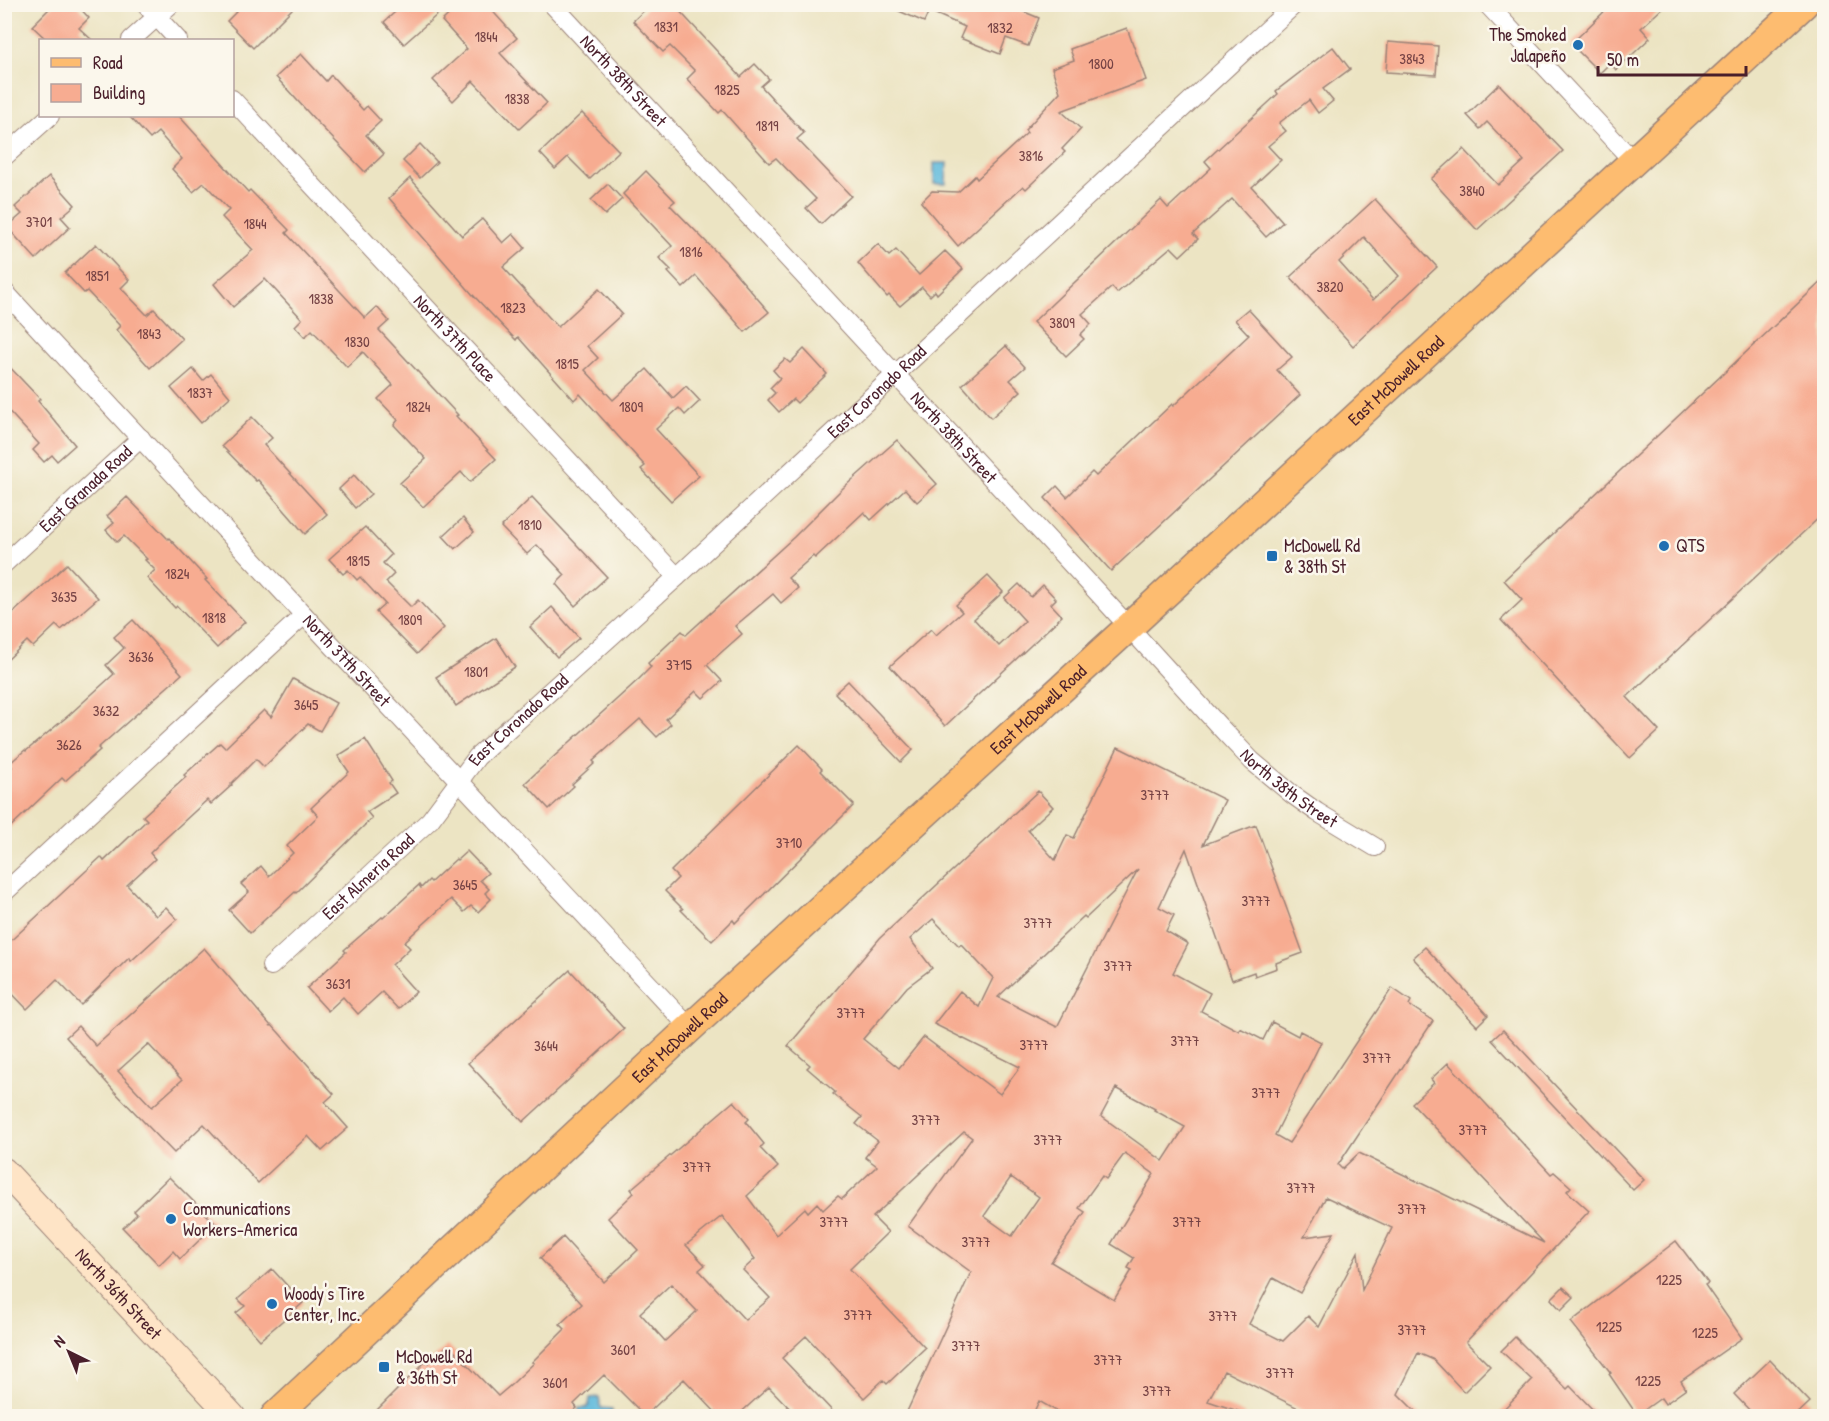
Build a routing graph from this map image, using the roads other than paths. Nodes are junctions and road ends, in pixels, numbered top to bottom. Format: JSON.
{"nodes":[{"id":1,"x":171,"y":4,"type":"edge"},
{"id":2,"x":552,"y":4,"type":"edge"},
{"id":3,"x":1295,"y":4,"type":"edge"},
{"id":4,"x":1487,"y":4,"type":"edge"},
{"id":5,"x":1804,"y":4,"type":"edge"},
{"id":6,"x":151,"y":11,"type":"edge"},
{"id":7,"x":133,"y":39,"type":"edge"},
{"id":8,"x":177,"y":39,"type":"edge"},
{"id":9,"x":234,"y":101,"type":"edge"},
{"id":10,"x":49,"y":117,"type":"edge"},
{"id":11,"x":4,"y":157,"type":"edge"},
{"id":12,"x":1634,"y":162,"type":"junction"},
{"id":13,"x":4,"y":291,"type":"edge"},
{"id":14,"x":895,"y":375,"type":"junction"},
{"id":15,"x":141,"y":438,"type":"junction"},
{"id":16,"x":4,"y":564,"type":"edge"},
{"id":17,"x":677,"y":577,"type":"junction"},
{"id":18,"x":304,"y":615,"type":"junction"},
{"id":19,"x":1129,"y":627,"type":"junction"},
{"id":20,"x":459,"y":782,"type":"junction"},
{"id":21,"x":1376,"y":847,"type":"dead end"},
{"id":22,"x":4,"y":893,"type":"edge"},
{"id":23,"x":271,"y":966,"type":"dead end"},
{"id":24,"x":690,"y":1028,"type":"junction"},
{"id":25,"x":4,"y":1171,"type":"edge"},
{"id":26,"x":232,"y":1416,"type":"edge"},
{"id":27,"x":275,"y":1416,"type":"edge"}],
"edges":[{"from":1,"to":6,"type":"street"},
{"from":2,"to":14,"type":"street","name":"North 38th Street"},
{"from":3,"to":14,"type":"street","name":"East Coronado Road"},
{"from":4,"to":12,"type":"street"},
{"from":5,"to":12,"type":"main road","name":"East McDowell Road"},
{"from":6,"to":7,"type":"street"},
{"from":6,"to":8,"type":"street"},
{"from":9,"to":17,"type":"street","name":"North 37th Place"},
{"from":10,"to":11,"type":"street"},
{"from":12,"to":19,"type":"main road","name":"East McDowell Road"},
{"from":13,"to":15,"type":"street","name":"North 37th Street"},
{"from":14,"to":17,"type":"street","name":"East Coronado Road"},
{"from":14,"to":19,"type":"street","name":"North 38th Street"},
{"from":15,"to":16,"type":"street","name":"East Granada Road"},
{"from":15,"to":18,"type":"street","name":"North 37th Street"},
{"from":17,"to":20,"type":"street","name":"East Coronado Road"},
{"from":18,"to":20,"type":"street","name":"North 37th Street"},
{"from":18,"to":22,"type":"street"},
{"from":19,"to":21,"type":"street","name":"North 38th Street"},
{"from":19,"to":24,"type":"main road","name":"East McDowell Road"},
{"from":20,"to":23,"type":"street","name":"East Almeria Road"},
{"from":20,"to":24,"type":"street","name":"North 37th Street"},
{"from":24,"to":27,"type":"main road","name":"East McDowell Road"},
{"from":25,"to":26,"type":"main road","name":"North 36th Street"}]}
